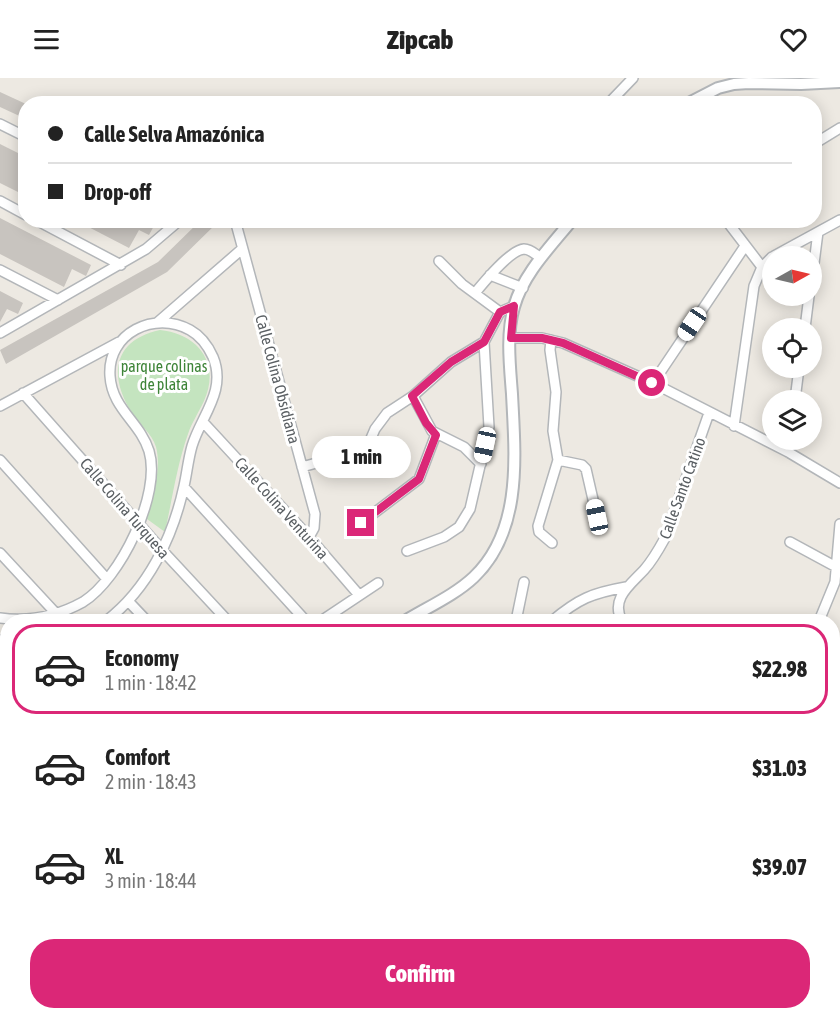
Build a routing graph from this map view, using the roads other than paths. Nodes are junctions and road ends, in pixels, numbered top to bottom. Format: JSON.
{"nodes":[{"id":1,"x":633,"y":78,"type":"edge"},
{"id":2,"x":840,"y":82,"type":"edge"},
{"id":3,"x":616,"y":96,"type":"edge"},
{"id":4,"x":702,"y":96,"type":"edge"},
{"id":5,"x":0,"y":124,"type":"edge"},
{"id":6,"x":840,"y":128,"type":"edge"},
{"id":7,"x":18,"y":133,"type":"edge"},
{"id":8,"x":822,"y":139,"type":"edge"},
{"id":9,"x":0,"y":201,"type":"edge"},
{"id":10,"x":18,"y":211,"type":"edge"},
{"id":11,"x":840,"y":220,"type":"edge"},
{"id":12,"x":51,"y":228,"type":"edge"},
{"id":13,"x":171,"y":228,"type":"edge"},
{"id":14,"x":237,"y":228,"type":"edge"},
{"id":15,"x":565,"y":228,"type":"edge"},
{"id":16,"x":732,"y":228,"type":"edge"},
{"id":17,"x":818,"y":232,"type":"junction"},
{"id":18,"x":745,"y":246,"type":"junction"},
{"id":19,"x":793,"y":246,"type":"edge"},
{"id":20,"x":816,"y":246,"type":"edge"},
{"id":21,"x":242,"y":249,"type":"junction"},
{"id":22,"x":541,"y":258,"type":"junction"},
{"id":23,"x":439,"y":261,"type":"dead end"},
{"id":24,"x":121,"y":265,"type":"junction"},
{"id":25,"x":762,"y":267,"type":"joint"},
{"id":26,"x":0,"y":270,"type":"edge"},
{"id":27,"x":489,"y":275,"type":"junction"},
{"id":28,"x":523,"y":288,"type":"junction"},
{"id":29,"x":475,"y":293,"type":"junction"},
{"id":30,"x":58,"y":300,"type":"junction"},
{"id":31,"x":514,"y":306,"type":"junction"},
{"id":32,"x":500,"y":312,"type":"junction"},
{"id":33,"x":158,"y":322,"type":"junction"},
{"id":34,"x":0,"y":333,"type":"edge"},
{"id":35,"x":511,"y":338,"type":"junction"},
{"id":36,"x":546,"y":339,"type":"junction"},
{"id":37,"x":119,"y":342,"type":"junction"},
{"id":38,"x":484,"y":342,"type":"junction"},
{"id":39,"x":652,"y":383,"type":"junction"},
{"id":40,"x":24,"y":393,"type":"junction"},
{"id":41,"x":412,"y":396,"type":"junction"},
{"id":42,"x":0,"y":406,"type":"edge"},
{"id":43,"x":709,"y":413,"type":"junction"},
{"id":44,"x":203,"y":422,"type":"junction"},
{"id":45,"x":735,"y":426,"type":"junction"},
{"id":46,"x":436,"y":435,"type":"junction"},
{"id":47,"x":366,"y":450,"type":"dead end"},
{"id":48,"x":788,"y":452,"type":"joint"},
{"id":49,"x":0,"y":460,"type":"edge"},
{"id":50,"x":327,"y":460,"type":"dead end"},
{"id":51,"x":558,"y":460,"type":"junction"},
{"id":52,"x":481,"y":464,"type":"junction"},
{"id":53,"x":302,"y":467,"type":"junction"},
{"id":54,"x":840,"y":483,"type":"edge"},
{"id":55,"x":184,"y":487,"type":"junction"},
{"id":56,"x":597,"y":517,"type":"dead end"},
{"id":57,"x":361,"y":523,"type":"dead end"},
{"id":58,"x":140,"y":524,"type":"junction"},
{"id":59,"x":840,"y":524,"type":"edge"},
{"id":60,"x":309,"y":537,"type":"junction"},
{"id":61,"x":790,"y":542,"type":"dead end"},
{"id":62,"x":552,"y":543,"type":"dead end"},
{"id":63,"x":162,"y":550,"type":"junction"},
{"id":64,"x":407,"y":551,"type":"dead end"},
{"id":65,"x":0,"y":553,"type":"edge"},
{"id":66,"x":838,"y":569,"type":"edge"},
{"id":67,"x":106,"y":578,"type":"junction"},
{"id":68,"x":524,"y":582,"type":"dead end"},
{"id":69,"x":378,"y":583,"type":"dead end"},
{"id":70,"x":626,"y":587,"type":"junction"},
{"id":71,"x":359,"y":595,"type":"junction"},
{"id":72,"x":129,"y":602,"type":"junction"},
{"id":73,"x":55,"y":614,"type":"edge"},
{"id":74,"x":65,"y":614,"type":"edge"},
{"id":75,"x":114,"y":614,"type":"edge"},
{"id":76,"x":140,"y":614,"type":"edge"},
{"id":77,"x":221,"y":614,"type":"edge"},
{"id":78,"x":300,"y":614,"type":"edge"},
{"id":79,"x":331,"y":614,"type":"edge"},
{"id":80,"x":417,"y":614,"type":"edge"},
{"id":81,"x":517,"y":614,"type":"edge"},
{"id":82,"x":561,"y":614,"type":"edge"},
{"id":83,"x":618,"y":614,"type":"edge"},
{"id":84,"x":822,"y":614,"type":"edge"}],
"edges":[{"from":1,"to":3,"type":"street"},
{"from":2,"to":4,"type":"street"},
{"from":5,"to":7,"type":"street"},
{"from":6,"to":8,"type":"street"},
{"from":9,"to":10,"type":"street"},
{"from":11,"to":17,"type":"street"},
{"from":12,"to":24,"type":"street"},
{"from":13,"to":24,"type":"street"},
{"from":14,"to":21,"type":"street","name":"Calle Colina Obsidiana"},
{"from":15,"to":22,"type":"street"},
{"from":16,"to":18,"type":"street"},
{"from":17,"to":19,"type":"street"},
{"from":17,"to":20,"type":"street"},
{"from":18,"to":25,"type":"street"},
{"from":18,"to":39,"type":"street"},
{"from":21,"to":33,"type":"street"},
{"from":21,"to":53,"type":"street","name":"Calle Colina Obsidiana"},
{"from":22,"to":27,"type":"street"},
{"from":22,"to":28,"type":"street"},
{"from":23,"to":29,"type":"street"},
{"from":24,"to":30,"type":"street"},
{"from":25,"to":45,"type":"street"},
{"from":26,"to":30,"type":"street"},
{"from":27,"to":28,"type":"street"},
{"from":27,"to":29,"type":"street"},
{"from":28,"to":31,"type":"street"},
{"from":29,"to":32,"type":"street"},
{"from":30,"to":34,"type":"street"},
{"from":31,"to":32,"type":"street"},
{"from":31,"to":35,"type":"street"},
{"from":32,"to":38,"type":"street"},
{"from":33,"to":37,"type":"street"},
{"from":33,"to":44,"type":"street"},
{"from":35,"to":36,"type":"street"},
{"from":35,"to":80,"type":"street"},
{"from":36,"to":39,"type":"street"},
{"from":36,"to":51,"type":"street"},
{"from":37,"to":40,"type":"street"},
{"from":37,"to":58,"type":"street"},
{"from":38,"to":41,"type":"street"},
{"from":38,"to":52,"type":"street"},
{"from":39,"to":43,"type":"street"},
{"from":40,"to":42,"type":"street"},
{"from":40,"to":58,"type":"street","name":"Calle Colina Turquesa"},
{"from":41,"to":46,"type":"street"},
{"from":41,"to":47,"type":"street"},
{"from":43,"to":45,"type":"street"},
{"from":43,"to":70,"type":"street","name":"Calle Santo Catino"},
{"from":44,"to":55,"type":"street"},
{"from":44,"to":60,"type":"street","name":"Calle Colina Venturina"},
{"from":45,"to":48,"type":"street"},
{"from":46,"to":52,"type":"street"},
{"from":46,"to":57,"type":"street"},
{"from":48,"to":54,"type":"street"},
{"from":49,"to":67,"type":"street"},
{"from":50,"to":53,"type":"street"},
{"from":51,"to":56,"type":"street"},
{"from":51,"to":62,"type":"street"},
{"from":52,"to":64,"type":"street"},
{"from":53,"to":60,"type":"street","name":"Calle Colina Obsidiana"},
{"from":55,"to":63,"type":"street"},
{"from":55,"to":78,"type":"street"},
{"from":58,"to":63,"type":"street","name":"Calle Colina Turquesa"},
{"from":58,"to":67,"type":"street"},
{"from":59,"to":66,"type":"street"},
{"from":60,"to":71,"type":"street","name":"Calle Colina Venturina"},
{"from":61,"to":66,"type":"street"},
{"from":63,"to":72,"type":"street"},
{"from":63,"to":77,"type":"street","name":"Calle Colina Turquesa"},
{"from":65,"to":73,"type":"street"},
{"from":66,"to":84,"type":"street"},
{"from":67,"to":74,"type":"street"},
{"from":68,"to":81,"type":"street"},
{"from":69,"to":71,"type":"street"},
{"from":70,"to":82,"type":"street"},
{"from":70,"to":83,"type":"street"},
{"from":71,"to":79,"type":"street"},
{"from":72,"to":75,"type":"street"},
{"from":72,"to":76,"type":"street"}]}
